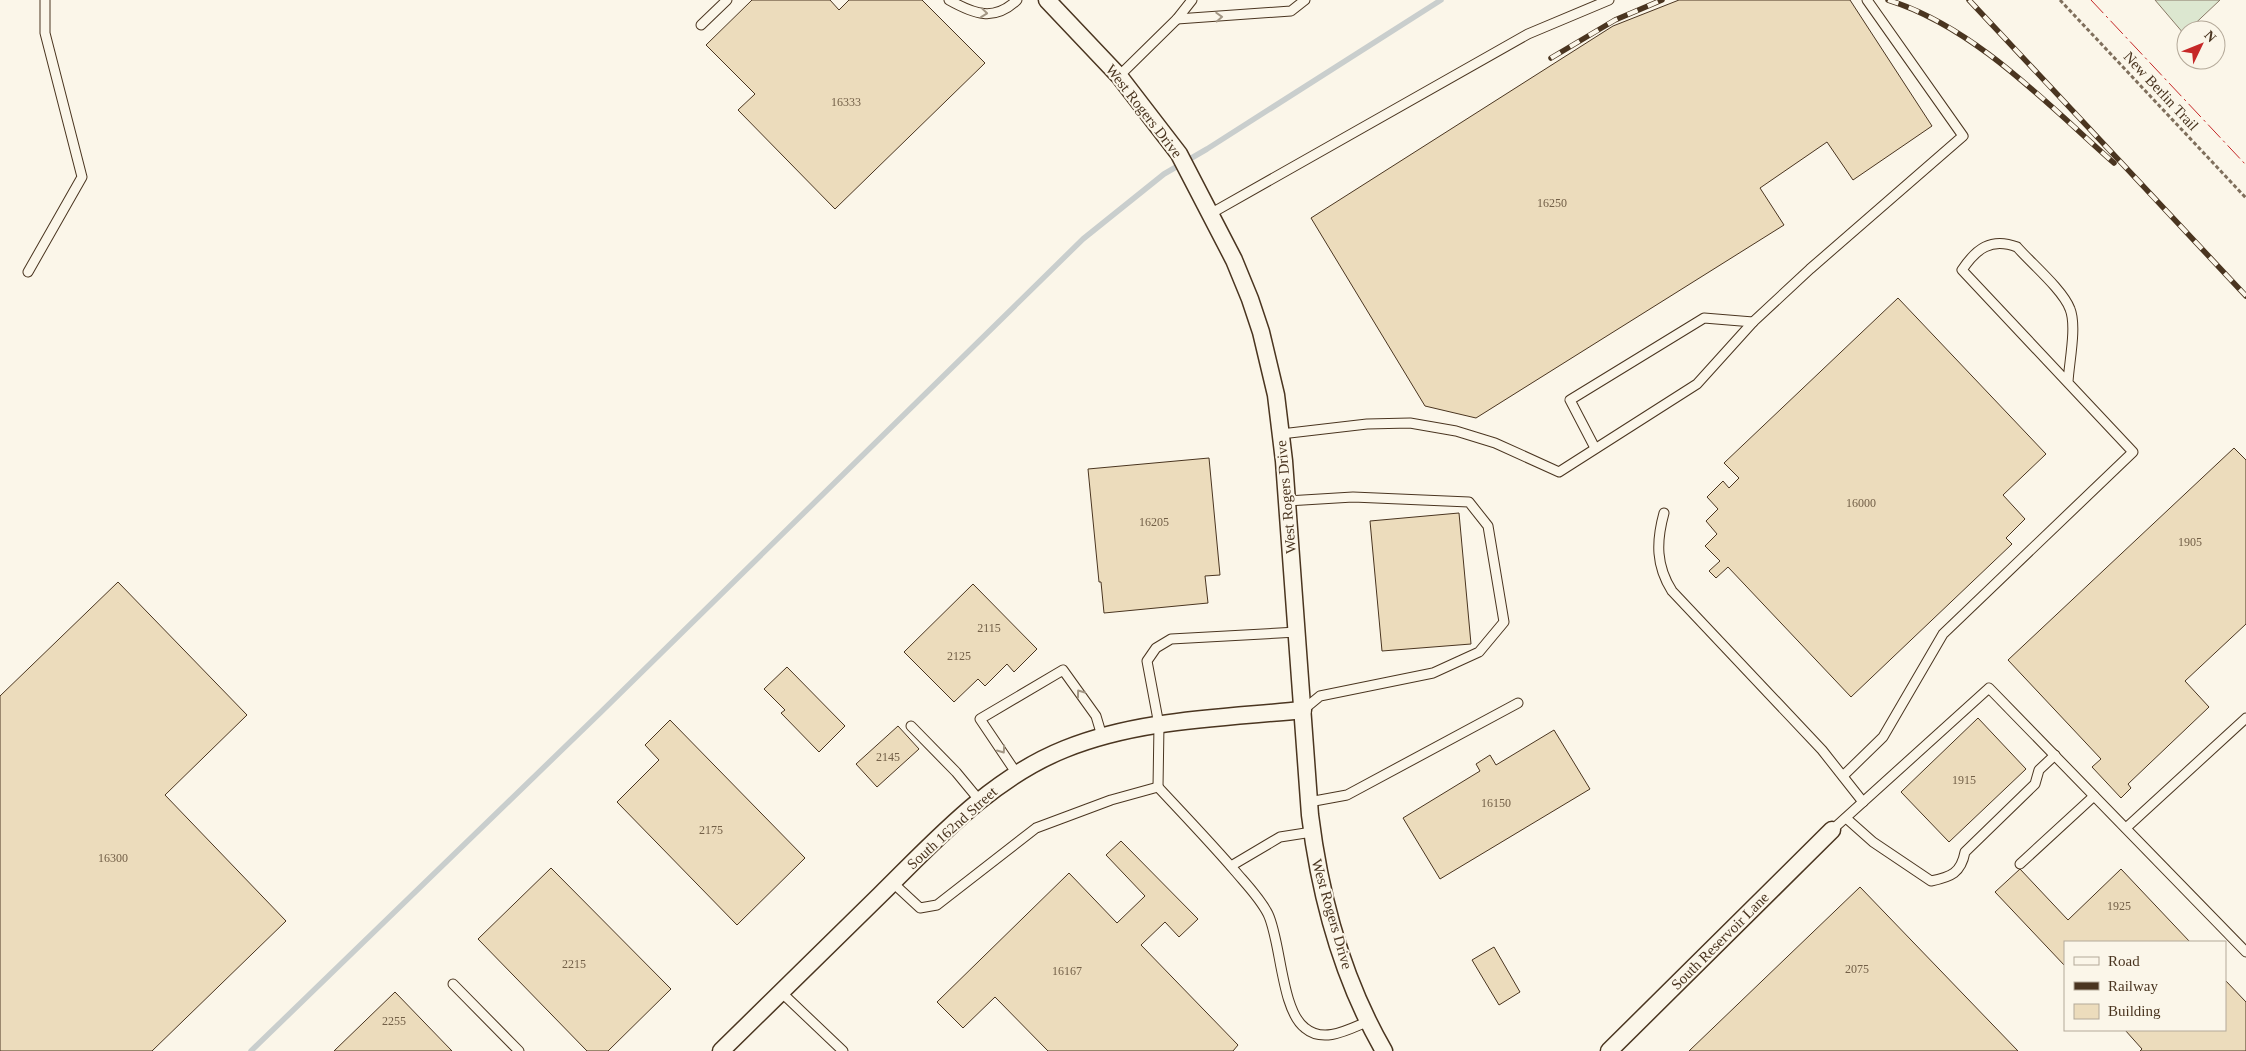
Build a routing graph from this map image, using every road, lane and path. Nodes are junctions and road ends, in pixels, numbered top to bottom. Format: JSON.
{"nodes":[{"id":1,"x":45,"y":0,"type":"edge"},
{"id":2,"x":727,"y":0,"type":"edge"},
{"id":3,"x":949,"y":0,"type":"edge"},
{"id":4,"x":1017,"y":0,"type":"edge"},
{"id":5,"x":1047,"y":0,"type":"edge"},
{"id":6,"x":1192,"y":0,"type":"edge"},
{"id":7,"x":1305,"y":0,"type":"edge"},
{"id":8,"x":1609,"y":0,"type":"edge"},
{"id":9,"x":1867,"y":0,"type":"edge"},
{"id":10,"x":2060,"y":0,"type":"edge"},
{"id":11,"x":1176,"y":19,"type":"junction"},
{"id":12,"x":701,"y":25,"type":"dead end"},
{"id":13,"x":1119,"y":76,"type":"junction"},
{"id":14,"x":2246,"y":198,"type":"edge"},
{"id":15,"x":1210,"y":214,"type":"junction"},
{"id":16,"x":28,"y":272,"type":"dead end"},
{"id":17,"x":1753,"y":322,"type":"junction"},
{"id":18,"x":2068,"y":382,"type":"junction"},
{"id":19,"x":1281,"y":434,"type":"junction"},
{"id":20,"x":1596,"y":448,"type":"junction"},
{"id":21,"x":1287,"y":501,"type":"junction"},
{"id":22,"x":1664,"y":513,"type":"dead end"},
{"id":23,"x":1297,"y":632,"type":"junction"},
{"id":24,"x":1518,"y":703,"type":"dead end"},
{"id":25,"x":1303,"y":710,"type":"junction"},
{"id":26,"x":2246,"y":718,"type":"edge"},
{"id":27,"x":1159,"y":724,"type":"junction"},
{"id":28,"x":911,"y":726,"type":"dead end"},
{"id":29,"x":1102,"y":736,"type":"junction"},
{"id":30,"x":2055,"y":755,"type":"junction"},
{"id":31,"x":1017,"y":774,"type":"junction"},
{"id":32,"x":1843,"y":776,"type":"junction"},
{"id":33,"x":1158,"y":787,"type":"junction"},
{"id":34,"x":2094,"y":796,"type":"junction"},
{"id":35,"x":980,"y":801,"type":"junction"},
{"id":36,"x":1309,"y":802,"type":"junction"},
{"id":37,"x":1863,"y":802,"type":"junction"},
{"id":38,"x":1846,"y":818,"type":"junction"},
{"id":39,"x":2126,"y":828,"type":"junction"},
{"id":40,"x":1832,"y":830,"type":"joint"},
{"id":41,"x":1312,"y":832,"type":"junction"},
{"id":42,"x":2020,"y":864,"type":"dead end"},
{"id":43,"x":1231,"y":866,"type":"junction"},
{"id":44,"x":893,"y":883,"type":"junction"},
{"id":45,"x":2245,"y":951,"type":"edge"},
{"id":46,"x":453,"y":984,"type":"dead end"},
{"id":47,"x":781,"y":992,"type":"junction"},
{"id":48,"x":1369,"y":1021,"type":"junction"},
{"id":49,"x":519,"y":1051,"type":"edge"},
{"id":50,"x":721,"y":1051,"type":"edge"},
{"id":51,"x":843,"y":1051,"type":"edge"},
{"id":52,"x":1384,"y":1051,"type":"edge"},
{"id":53,"x":1609,"y":1051,"type":"edge"}],
"edges":[{"from":1,"to":16,"type":"lane"},
{"from":2,"to":12,"type":"lane"},
{"from":3,"to":4,"type":"lane","one_way":true},
{"from":5,"to":13,"type":"street","name":"West Rogers Drive"},
{"from":6,"to":11,"type":"lane"},
{"from":11,"to":7,"type":"lane","one_way":true},
{"from":8,"to":15,"type":"lane"},
{"from":9,"to":17,"type":"lane"},
{"from":10,"to":14,"type":"path","name":"New Berlin Trail"},
{"from":11,"to":13,"type":"lane"},
{"from":13,"to":15,"type":"street","name":"West Rogers Drive"},
{"from":15,"to":19,"type":"street","name":"West Rogers Drive"},
{"from":17,"to":20,"type":"lane"},
{"from":17,"to":20,"type":"lane"},
{"from":18,"to":18,"type":"lane"},
{"from":18,"to":32,"type":"lane"},
{"from":19,"to":20,"type":"lane"},
{"from":19,"to":21,"type":"street","name":"West Rogers Drive"},
{"from":21,"to":23,"type":"street","name":"West Rogers Drive"},
{"from":21,"to":25,"type":"lane"},
{"from":22,"to":32,"type":"lane"},
{"from":23,"to":25,"type":"street","name":"West Rogers Drive"},
{"from":23,"to":27,"type":"lane"},
{"from":24,"to":36,"type":"lane"},
{"from":25,"to":27,"type":"street","name":"South 162nd Street"},
{"from":25,"to":36,"type":"street","name":"West Rogers Drive"},
{"from":26,"to":39,"type":"lane"},
{"from":27,"to":29,"type":"street","name":"South 162nd Street"},
{"from":27,"to":33,"type":"lane"},
{"from":28,"to":35,"type":"lane"},
{"from":29,"to":31,"type":"street","name":"South 162nd Street"},
{"from":29,"to":31,"type":"lane","one_way":true},
{"from":30,"to":34,"type":"lane"},
{"from":30,"to":37,"type":"lane"},
{"from":30,"to":38,"type":"lane"},
{"from":31,"to":35,"type":"street","name":"South 162nd Street"},
{"from":32,"to":37,"type":"lane"},
{"from":33,"to":43,"type":"lane"},
{"from":33,"to":44,"type":"lane"},
{"from":34,"to":39,"type":"lane"},
{"from":34,"to":42,"type":"lane"},
{"from":35,"to":44,"type":"street","name":"South 162nd Street"},
{"from":36,"to":41,"type":"street","name":"West Rogers Drive"},
{"from":37,"to":38,"type":"lane"},
{"from":38,"to":40,"type":"lane"},
{"from":39,"to":45,"type":"lane"},
{"from":40,"to":53,"type":"street","name":"South Reservoir Lane"},
{"from":41,"to":43,"type":"lane"},
{"from":41,"to":48,"type":"street","name":"West Rogers Drive"},
{"from":43,"to":48,"type":"lane"},
{"from":44,"to":47,"type":"street","name":"South 162nd Street"},
{"from":46,"to":49,"type":"lane"},
{"from":47,"to":50,"type":"street","name":"South 162nd Street"},
{"from":47,"to":51,"type":"lane"},
{"from":48,"to":52,"type":"street","name":"West Rogers Drive"}]}
